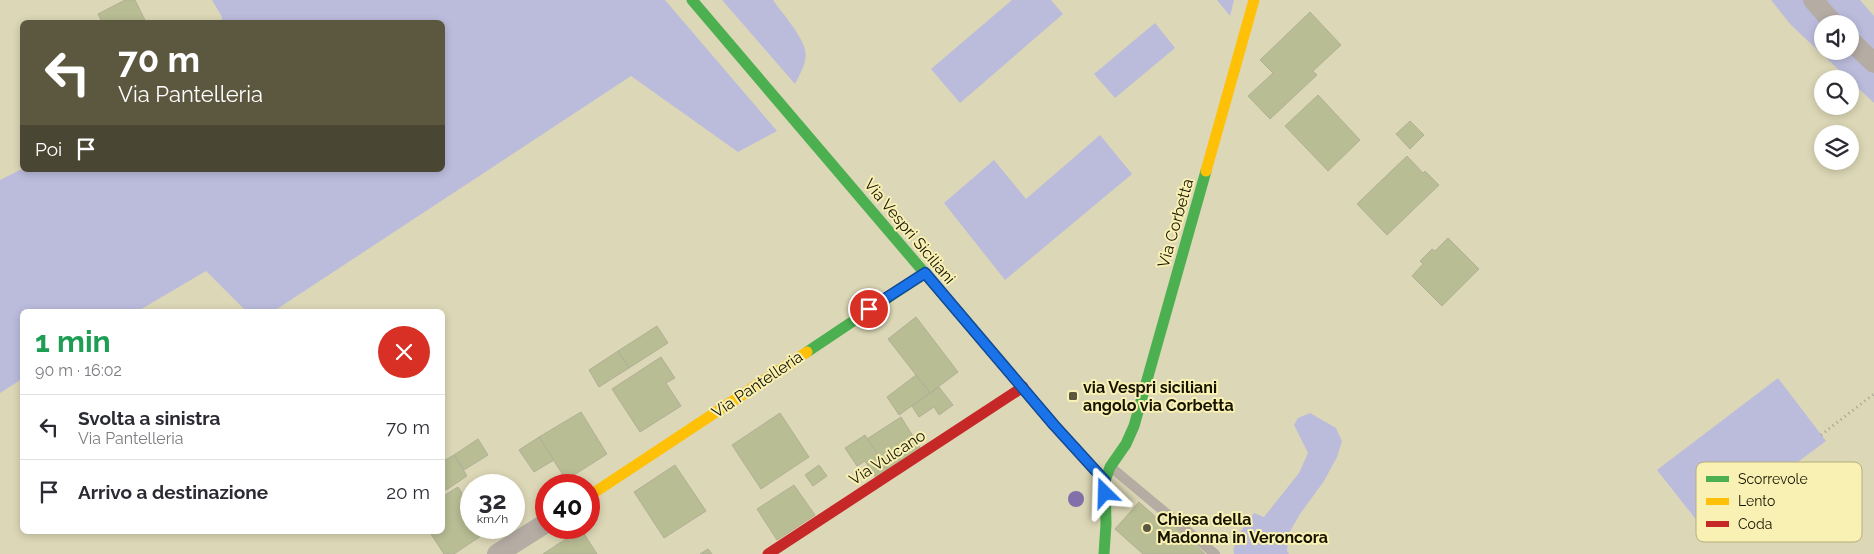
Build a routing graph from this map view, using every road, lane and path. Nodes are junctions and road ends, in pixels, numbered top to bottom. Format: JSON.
{"nodes":[{"id":1,"x":692,"y":0,"type":"edge"},
{"id":2,"x":1254,"y":0,"type":"edge"},
{"id":3,"x":1813,"y":0,"type":"edge"},
{"id":4,"x":1826,"y":15,"type":"edge"},
{"id":5,"x":1859,"y":49,"type":"edge"},
{"id":6,"x":1874,"y":63,"type":"edge"},
{"id":7,"x":925,"y":273,"type":"junction"},
{"id":8,"x":1023,"y":388,"type":"junction"},
{"id":9,"x":1874,"y":394,"type":"edge"},
{"id":10,"x":1821,"y":435,"type":"dead end"},
{"id":11,"x":1110,"y":467,"type":"junction"},
{"id":12,"x":1105,"y":481,"type":"junction"},
{"id":13,"x":600,"y":489,"type":"edge"},
{"id":14,"x":535,"y":530,"type":"edge"},
{"id":15,"x":1104,"y":551,"type":"edge"},
{"id":16,"x":498,"y":554,"type":"edge"},
{"id":17,"x":768,"y":554,"type":"edge"},
{"id":18,"x":1216,"y":554,"type":"edge"}],
"edges":[{"from":1,"to":7,"type":"street","name":"Via Vespri Siciliani"},
{"from":2,"to":11,"type":"street","name":"Via Corbetta"},
{"from":3,"to":4,"type":"street"},
{"from":5,"to":6,"type":"street"},
{"from":7,"to":8,"type":"street","name":"Via Vespri Siciliani"},
{"from":7,"to":13,"type":"street","name":"Via Pantelleria"},
{"from":8,"to":12,"type":"street","name":"Via Vespri Siciliani"},
{"from":8,"to":17,"type":"street","name":"Via Vulcano"},
{"from":9,"to":10,"type":"path"},
{"from":11,"to":12,"type":"street","name":"Via Corbetta"},
{"from":11,"to":18,"type":"lane"},
{"from":12,"to":15,"type":"street"},
{"from":14,"to":16,"type":"street"}]}
